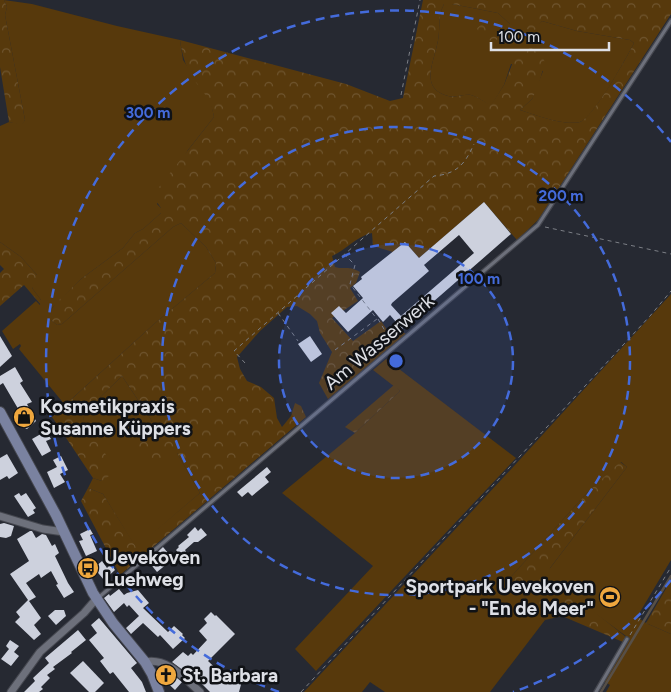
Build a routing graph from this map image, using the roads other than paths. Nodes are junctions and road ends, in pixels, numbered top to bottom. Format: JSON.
{"nodes":[{"id":1,"x":671,"y":21,"type":"edge"},
{"id":2,"x":0,"y":412,"type":"edge"},
{"id":3,"x":0,"y":516,"type":"edge"},
{"id":4,"x":64,"y":532,"type":"junction"},
{"id":5,"x":97,"y":598,"type":"junction"},
{"id":6,"x":627,"y":639,"type":"road end"},
{"id":7,"x":145,"y":662,"type":"junction"},
{"id":8,"x":11,"y":692,"type":"edge"},
{"id":9,"x":159,"y":692,"type":"edge"},
{"id":10,"x":200,"y":692,"type":"edge"},
{"id":11,"x":596,"y":692,"type":"edge"}],
"edges":[{"from":1,"to":5,"type":"lane","name":"Am Wasserwerk"},
{"from":2,"to":4,"type":"main road"},
{"from":3,"to":4,"type":"street"},
{"from":4,"to":5,"type":"main road"},
{"from":5,"to":7,"type":"main road"},
{"from":5,"to":8,"type":"street"},
{"from":6,"to":11,"type":"lane"},
{"from":7,"to":9,"type":"main road"},
{"from":7,"to":10,"type":"street"}]}
